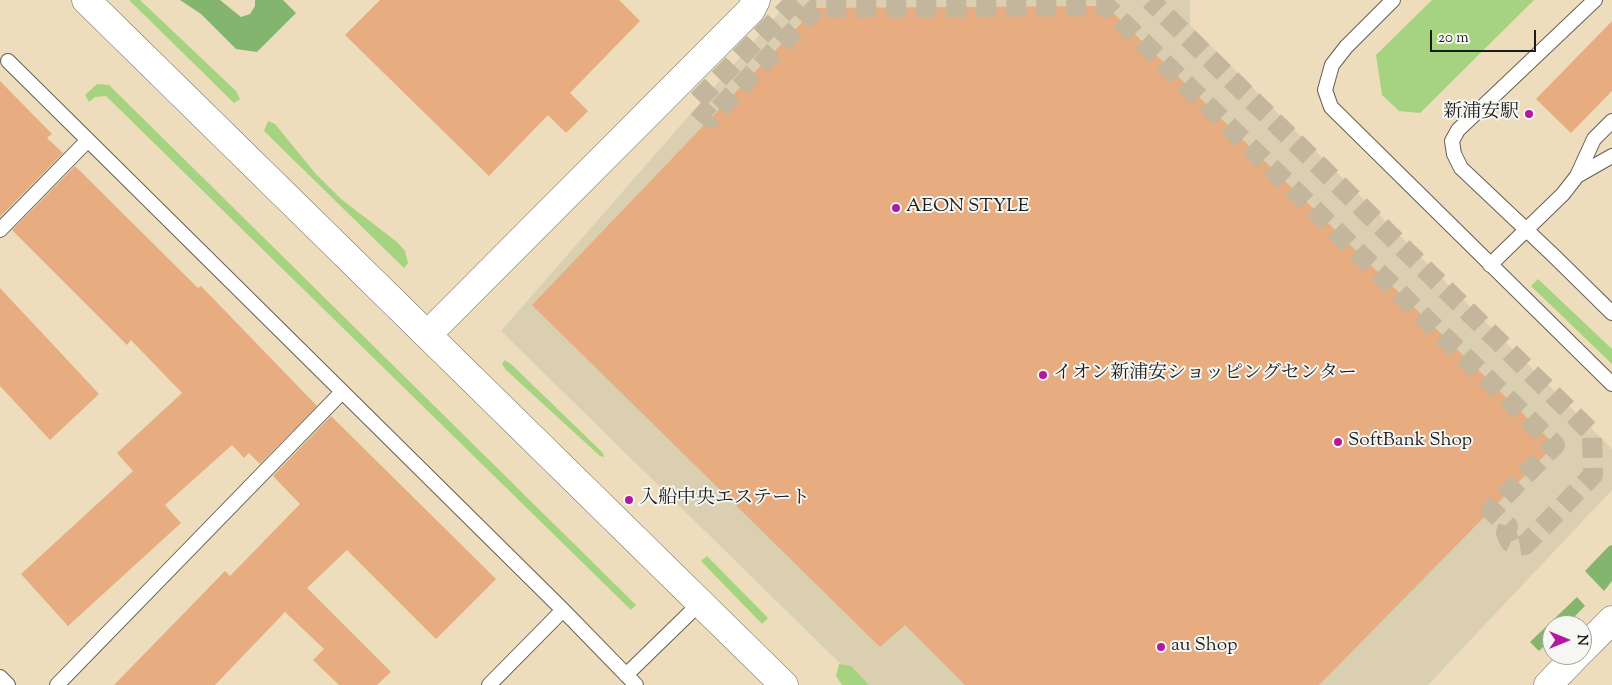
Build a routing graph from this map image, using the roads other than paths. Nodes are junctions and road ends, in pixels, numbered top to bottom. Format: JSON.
{"nodes":[{"id":1,"x":86,"y":0,"type":"edge"},
{"id":2,"x":756,"y":0,"type":"edge"},
{"id":3,"x":1393,"y":0,"type":"edge"},
{"id":4,"x":1595,"y":0,"type":"edge"},
{"id":5,"x":8,"y":61,"type":"dead end"},
{"id":6,"x":1612,"y":121,"type":"edge"},
{"id":7,"x":88,"y":140,"type":"junction"},
{"id":8,"x":1612,"y":156,"type":"edge"},
{"id":9,"x":1577,"y":176,"type":"junction"},
{"id":10,"x":0,"y":230,"type":"edge"},
{"id":11,"x":1527,"y":230,"type":"junction"},
{"id":12,"x":1490,"y":265,"type":"junction"},
{"id":13,"x":1612,"y":313,"type":"edge"},
{"id":14,"x":428,"y":334,"type":"junction"},
{"id":15,"x":1612,"y":384,"type":"edge"},
{"id":16,"x":342,"y":392,"type":"junction"},
{"id":17,"x":700,"y":603,"type":"junction"},
{"id":18,"x":563,"y":610,"type":"junction"},
{"id":19,"x":1612,"y":620,"type":"edge"},
{"id":20,"x":1592,"y":640,"type":"edge"},
{"id":21,"x":1568,"y":665,"type":"edge"},
{"id":22,"x":0,"y":677,"type":"edge"},
{"id":23,"x":631,"y":680,"type":"edge"},
{"id":24,"x":8,"y":685,"type":"edge"},
{"id":25,"x":57,"y":685,"type":"edge"},
{"id":26,"x":489,"y":685,"type":"edge"},
{"id":27,"x":784,"y":685,"type":"edge"},
{"id":28,"x":1548,"y":685,"type":"edge"}],
"edges":[{"from":1,"to":14,"type":"street"},
{"from":2,"to":14,"type":"street"},
{"from":3,"to":12,"type":"lane"},
{"from":4,"to":11,"type":"lane"},
{"from":5,"to":7,"type":"lane"},
{"from":6,"to":9,"type":"lane"},
{"from":7,"to":10,"type":"lane"},
{"from":7,"to":16,"type":"lane"},
{"from":8,"to":9,"type":"lane"},
{"from":9,"to":11,"type":"lane"},
{"from":11,"to":12,"type":"lane"},
{"from":11,"to":13,"type":"lane"},
{"from":12,"to":15,"type":"lane"},
{"from":14,"to":17,"type":"street"},
{"from":16,"to":18,"type":"lane"},
{"from":16,"to":25,"type":"lane"},
{"from":17,"to":23,"type":"lane"},
{"from":17,"to":27,"type":"street"},
{"from":18,"to":23,"type":"lane"},
{"from":18,"to":26,"type":"lane"},
{"from":19,"to":20,"type":"street"},
{"from":21,"to":28,"type":"street"},
{"from":22,"to":24,"type":"lane"}]}
